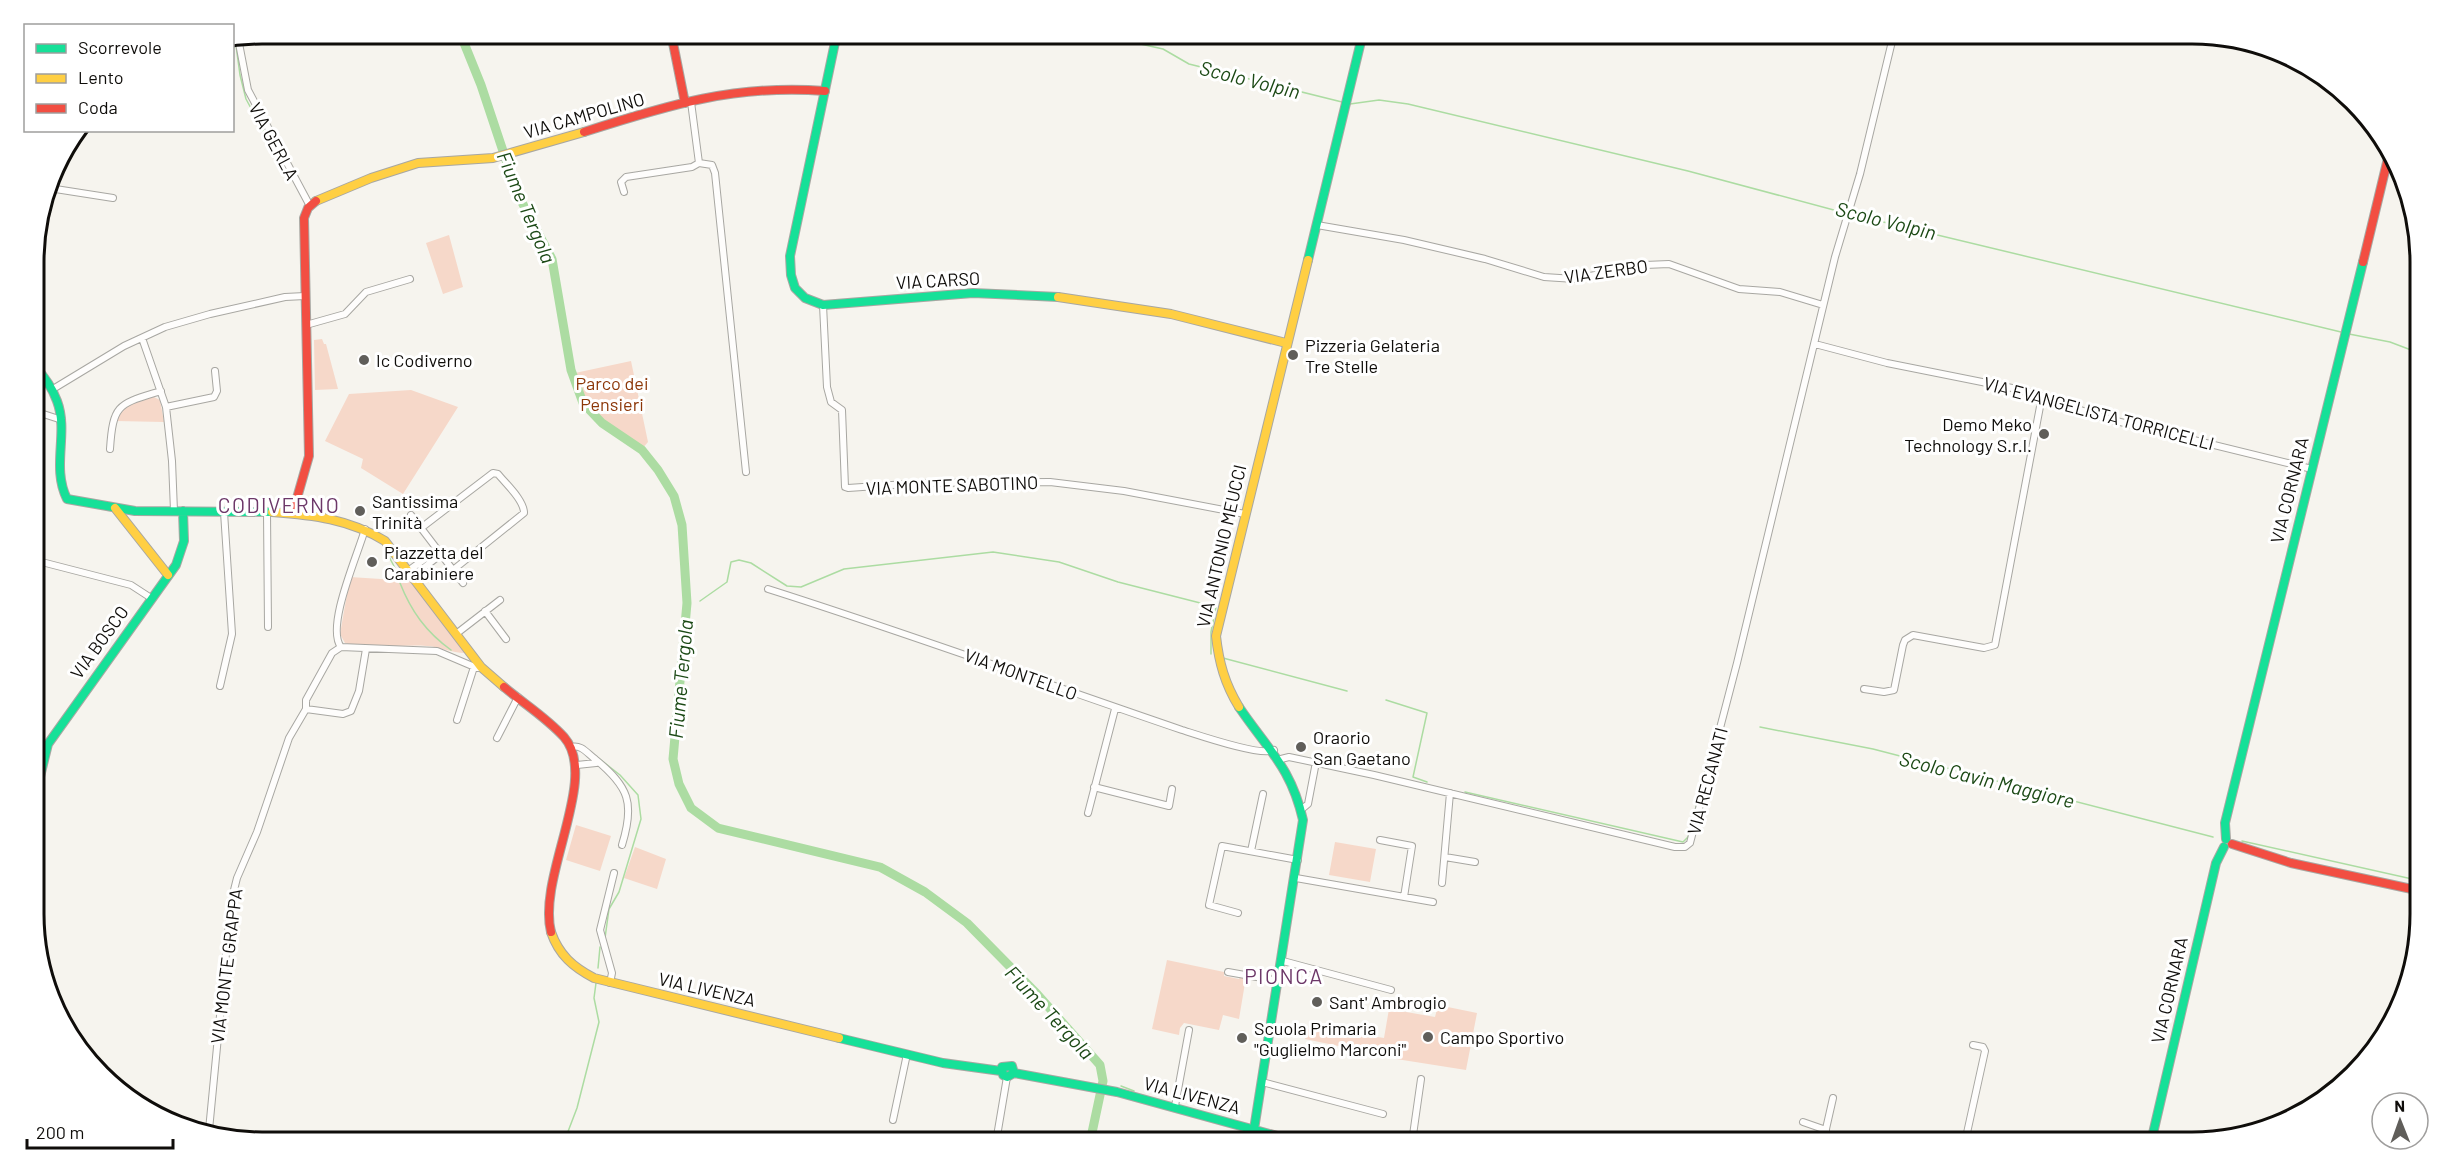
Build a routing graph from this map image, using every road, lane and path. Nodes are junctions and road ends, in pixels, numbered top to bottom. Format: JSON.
{"nodes":[{"id":1,"x":673,"y":44,"type":"edge"},
{"id":2,"x":835,"y":44,"type":"edge"},
{"id":3,"x":1360,"y":44,"type":"edge"},
{"id":4,"x":1891,"y":44,"type":"edge"},
{"id":5,"x":239,"y":45,"type":"edge"},
{"id":6,"x":825,"y":91,"type":"junction"},
{"id":7,"x":688,"y":103,"type":"junction"},
{"id":8,"x":699,"y":163,"type":"junction"},
{"id":9,"x":2387,"y":163,"type":"edge"},
{"id":10,"x":56,"y":189,"type":"edge"},
{"id":11,"x":624,"y":192,"type":"dead end"},
{"id":12,"x":113,"y":198,"type":"dead end"},
{"id":13,"x":310,"y":206,"type":"junction"},
{"id":14,"x":1317,"y":225,"type":"junction"},
{"id":15,"x":410,"y":279,"type":"dead end"},
{"id":16,"x":305,"y":296,"type":"junction"},
{"id":17,"x":1823,"y":305,"type":"junction"},
{"id":18,"x":823,"y":306,"type":"junction"},
{"id":19,"x":306,"y":325,"type":"junction"},
{"id":20,"x":142,"y":338,"type":"junction"},
{"id":21,"x":1286,"y":343,"type":"junction"},
{"id":22,"x":1815,"y":344,"type":"junction"},
{"id":23,"x":214,"y":371,"type":"dead end"},
{"id":24,"x":44,"y":378,"type":"edge"},
{"id":25,"x":53,"y":389,"type":"junction"},
{"id":26,"x":161,"y":391,"type":"junction"},
{"id":27,"x":2042,"y":396,"type":"junction"},
{"id":28,"x":166,"y":407,"type":"junction"},
{"id":29,"x":44,"y":414,"type":"edge"},
{"id":30,"x":62,"y":420,"type":"junction"},
{"id":31,"x":110,"y":449,"type":"dead end"},
{"id":32,"x":2312,"y":469,"type":"junction"},
{"id":33,"x":746,"y":472,"type":"dead end"},
{"id":34,"x":115,"y":508,"type":"junction"},
{"id":35,"x":134,"y":511,"type":"junction"},
{"id":36,"x":178,"y":511,"type":"junction"},
{"id":37,"x":224,"y":512,"type":"junction"},
{"id":38,"x":267,"y":512,"type":"junction"},
{"id":39,"x":293,"y":512,"type":"junction"},
{"id":40,"x":411,"y":514,"type":"dead end"},
{"id":41,"x":1245,"y":514,"type":"junction"},
{"id":42,"x":130,"y":525,"type":"junction"},
{"id":43,"x":421,"y":528,"type":"junction"},
{"id":44,"x":365,"y":529,"type":"junction"},
{"id":45,"x":439,"y":552,"type":"junction"},
{"id":46,"x":44,"y":563,"type":"edge"},
{"id":47,"x":453,"y":570,"type":"junction"},
{"id":48,"x":410,"y":574,"type":"junction"},
{"id":49,"x":168,"y":575,"type":"junction"},
{"id":50,"x":463,"y":583,"type":"dead end"},
{"id":51,"x":768,"y":589,"type":"dead end"},
{"id":52,"x":151,"y":598,"type":"junction"},
{"id":53,"x":500,"y":600,"type":"dead end"},
{"id":54,"x":485,"y":611,"type":"junction"},
{"id":55,"x":268,"y":627,"type":"dead end"},
{"id":56,"x":456,"y":634,"type":"junction"},
{"id":57,"x":506,"y":639,"type":"dead end"},
{"id":58,"x":341,"y":647,"type":"junction"},
{"id":59,"x":366,"y":649,"type":"junction"},
{"id":60,"x":478,"y":667,"type":"junction"},
{"id":61,"x":220,"y":686,"type":"dead end"},
{"id":62,"x":1864,"y":689,"type":"dead end"},
{"id":63,"x":518,"y":697,"type":"junction"},
{"id":64,"x":306,"y":709,"type":"junction"},
{"id":65,"x":1115,"y":709,"type":"junction"},
{"id":66,"x":457,"y":720,"type":"dead end"},
{"id":67,"x":496,"y":738,"type":"dead end"},
{"id":68,"x":571,"y":747,"type":"junction"},
{"id":69,"x":1274,"y":750,"type":"junction"},
{"id":70,"x":1281,"y":759,"type":"junction"},
{"id":71,"x":44,"y":760,"type":"edge"},
{"id":72,"x":1316,"y":762,"type":"junction"},
{"id":73,"x":600,"y":764,"type":"junction"},
{"id":74,"x":576,"y":765,"type":"junction"},
{"id":75,"x":1094,"y":787,"type":"junction"},
{"id":76,"x":1172,"y":789,"type":"dead end"},
{"id":77,"x":1450,"y":793,"type":"junction"},
{"id":78,"x":1263,"y":794,"type":"dead end"},
{"id":79,"x":1302,"y":809,"type":"junction"},
{"id":80,"x":1088,"y":813,"type":"dead end"},
{"id":81,"x":1380,"y":840,"type":"dead end"},
{"id":82,"x":2227,"y":843,"type":"junction"},
{"id":83,"x":622,"y":845,"type":"dead end"},
{"id":84,"x":1251,"y":851,"type":"junction"},
{"id":85,"x":1445,"y":857,"type":"junction"},
{"id":86,"x":1298,"y":860,"type":"junction"},
{"id":87,"x":1475,"y":862,"type":"dead end"},
{"id":88,"x":614,"y":873,"type":"dead end"},
{"id":89,"x":1296,"y":878,"type":"junction"},
{"id":90,"x":1442,"y":883,"type":"dead end"},
{"id":91,"x":2410,"y":889,"type":"edge"},
{"id":92,"x":1404,"y":897,"type":"junction"},
{"id":93,"x":1433,"y":902,"type":"dead end"},
{"id":94,"x":1238,"y":913,"type":"dead end"},
{"id":95,"x":1283,"y":961,"type":"junction"},
{"id":96,"x":1228,"y":972,"type":"dead end"},
{"id":97,"x":1279,"y":981,"type":"junction"},
{"id":98,"x":610,"y":983,"type":"junction"},
{"id":99,"x":1390,"y":990,"type":"dead end"},
{"id":100,"x":1189,"y":1030,"type":"dead end"},
{"id":101,"x":1973,"y":1045,"type":"dead end"},
{"id":102,"x":907,"y":1054,"type":"junction"},
{"id":103,"x":1007,"y":1074,"type":"junction"},
{"id":104,"x":1421,"y":1079,"type":"dead end"},
{"id":105,"x":1262,"y":1082,"type":"junction"},
{"id":106,"x":1833,"y":1098,"type":"dead end"},
{"id":107,"x":1174,"y":1106,"type":"junction"},
{"id":108,"x":1383,"y":1114,"type":"dead end"},
{"id":109,"x":893,"y":1120,"type":"dead end"},
{"id":110,"x":1803,"y":1122,"type":"dead end"},
{"id":111,"x":209,"y":1125,"type":"edge"},
{"id":112,"x":1255,"y":1129,"type":"junction"},
{"id":113,"x":1826,"y":1130,"type":"joint"},
{"id":114,"x":998,"y":1132,"type":"edge"},
{"id":115,"x":1254,"y":1132,"type":"edge"},
{"id":116,"x":1265,"y":1132,"type":"edge"},
{"id":117,"x":1413,"y":1132,"type":"edge"},
{"id":118,"x":1967,"y":1132,"type":"edge"},
{"id":119,"x":2153,"y":1132,"type":"edge"}],
"edges":[{"from":1,"to":7,"type":"street"},
{"from":2,"to":6,"type":"street"},
{"from":3,"to":14,"type":"street","name":"VIA ANTONIO MEUCCI"},
{"from":4,"to":17,"type":"street"},
{"from":5,"to":13,"type":"street","name":"VIA GERLA"},
{"from":6,"to":7,"type":"street","name":"VIA CAMPOLINO"},
{"from":6,"to":18,"type":"street"},
{"from":7,"to":8,"type":"street"},
{"from":7,"to":13,"type":"street","name":"VIA CAMPOLINO"},
{"from":8,"to":11,"type":"street"},
{"from":8,"to":33,"type":"street"},
{"from":9,"to":32,"type":"street","name":"VIA CORNARA"},
{"from":10,"to":12,"type":"street"},
{"from":13,"to":16,"type":"street"},
{"from":14,"to":17,"type":"street","name":"VIA ZERBO"},
{"from":14,"to":21,"type":"street","name":"VIA ANTONIO MEUCCI"},
{"from":15,"to":19,"type":"street"},
{"from":16,"to":19,"type":"street"},
{"from":16,"to":20,"type":"street"},
{"from":17,"to":22,"type":"street"},
{"from":18,"to":21,"type":"street","name":"VIA CARSO"},
{"from":18,"to":41,"type":"street","name":"VIA MONTE SABOTINO"},
{"from":19,"to":39,"type":"street"},
{"from":20,"to":25,"type":"street"},
{"from":20,"to":26,"type":"street"},
{"from":21,"to":41,"type":"street","name":"VIA ANTONIO MEUCCI"},
{"from":22,"to":27,"type":"street","name":"VIA EVANGELISTA TORRICELLI"},
{"from":22,"to":77,"type":"street","name":"VIA RECANATI"},
{"from":23,"to":28,"type":"street"},
{"from":24,"to":25,"type":"street"},
{"from":25,"to":30,"type":"street"},
{"from":26,"to":28,"type":"street"},
{"from":26,"to":31,"type":"street"},
{"from":27,"to":32,"type":"street","name":"VIA EVANGELISTA TORRICELLI"},
{"from":27,"to":62,"type":"street"},
{"from":28,"to":36,"type":"street"},
{"from":29,"to":30,"type":"street"},
{"from":30,"to":34,"type":"street"},
{"from":32,"to":82,"type":"street","name":"VIA CORNARA"},
{"from":34,"to":35,"type":"street"},
{"from":34,"to":42,"type":"street"},
{"from":35,"to":36,"type":"street"},
{"from":35,"to":42,"type":"street"},
{"from":36,"to":37,"type":"street"},
{"from":36,"to":49,"type":"street","name":"VIA BOSCO"},
{"from":37,"to":38,"type":"street"},
{"from":37,"to":61,"type":"street"},
{"from":38,"to":39,"type":"street"},
{"from":38,"to":55,"type":"street"},
{"from":39,"to":44,"type":"street"},
{"from":40,"to":43,"type":"street"},
{"from":41,"to":69,"type":"street","name":"VIA ANTONIO MEUCCI"},
{"from":42,"to":49,"type":"street"},
{"from":43,"to":45,"type":"street"},
{"from":43,"to":47,"type":"street"},
{"from":44,"to":48,"type":"street"},
{"from":44,"to":58,"type":"street"},
{"from":45,"to":47,"type":"street"},
{"from":45,"to":48,"type":"street"},
{"from":46,"to":52,"type":"street"},
{"from":47,"to":50,"type":"street"},
{"from":48,"to":56,"type":"street"},
{"from":49,"to":52,"type":"street","name":"VIA BOSCO"},
{"from":51,"to":65,"type":"street","name":"VIA MONTELLO"},
{"from":52,"to":71,"type":"street","name":"VIA BOSCO"},
{"from":53,"to":54,"type":"street"},
{"from":54,"to":56,"type":"street"},
{"from":54,"to":57,"type":"street"},
{"from":56,"to":60,"type":"street"},
{"from":58,"to":59,"type":"street"},
{"from":58,"to":64,"type":"street","name":"VIA MONTE GRAPPA"},
{"from":59,"to":60,"type":"street"},
{"from":59,"to":64,"type":"street"},
{"from":60,"to":63,"type":"street"},
{"from":60,"to":66,"type":"street"},
{"from":63,"to":67,"type":"street"},
{"from":63,"to":68,"type":"street"},
{"from":64,"to":111,"type":"street","name":"VIA MONTE GRAPPA"},
{"from":65,"to":69,"type":"street","name":"VIA MONTELLO"},
{"from":65,"to":75,"type":"street"},
{"from":68,"to":73,"type":"street"},
{"from":68,"to":74,"type":"street"},
{"from":69,"to":70,"type":"street","name":"VIA ANTONIO MEUCCI"},
{"from":70,"to":72,"type":"street","name":"VIA RECANATI"},
{"from":70,"to":79,"type":"street","name":"VIA ANTONIO MEUCCI"},
{"from":72,"to":77,"type":"street","name":"VIA RECANATI"},
{"from":72,"to":79,"type":"street"},
{"from":73,"to":74,"type":"street"},
{"from":73,"to":83,"type":"street"},
{"from":74,"to":98,"type":"street","name":"VIA LIVENZA"},
{"from":75,"to":76,"type":"street"},
{"from":75,"to":80,"type":"street"},
{"from":77,"to":85,"type":"street"},
{"from":78,"to":84,"type":"street"},
{"from":79,"to":86,"type":"street","name":"VIA ANTONIO MEUCCI"},
{"from":81,"to":92,"type":"street"},
{"from":82,"to":91,"type":"street"},
{"from":82,"to":119,"type":"street","name":"VIA CORNARA"},
{"from":84,"to":86,"type":"street"},
{"from":84,"to":94,"type":"street"},
{"from":85,"to":87,"type":"street"},
{"from":85,"to":90,"type":"street"},
{"from":86,"to":89,"type":"street","name":"VIA ANTONIO MEUCCI"},
{"from":88,"to":98,"type":"street"},
{"from":89,"to":92,"type":"street"},
{"from":89,"to":95,"type":"street","name":"VIA ANTONIO MEUCCI"},
{"from":92,"to":93,"type":"street"},
{"from":95,"to":97,"type":"street","name":"VIA ANTONIO MEUCCI"},
{"from":95,"to":99,"type":"street"},
{"from":96,"to":97,"type":"street"},
{"from":97,"to":105,"type":"street","name":"VIA ANTONIO MEUCCI"},
{"from":98,"to":102,"type":"street","name":"VIA LIVENZA"},
{"from":100,"to":107,"type":"street"},
{"from":101,"to":118,"type":"street"},
{"from":102,"to":103,"type":"street","name":"VIA LIVENZA"},
{"from":102,"to":109,"type":"street"},
{"from":103,"to":107,"type":"street","name":"VIA LIVENZA"},
{"from":103,"to":114,"type":"street"},
{"from":104,"to":117,"type":"street"},
{"from":105,"to":108,"type":"street"},
{"from":105,"to":112,"type":"street","name":"VIA ANTONIO MEUCCI"},
{"from":106,"to":113,"type":"street"},
{"from":107,"to":112,"type":"street","name":"VIA LIVENZA"},
{"from":110,"to":113,"type":"street"},
{"from":112,"to":115,"type":"street","name":"VIA ANTONIO MEUCCI"},
{"from":112,"to":116,"type":"street","name":"VIA LIVENZA"}]}
